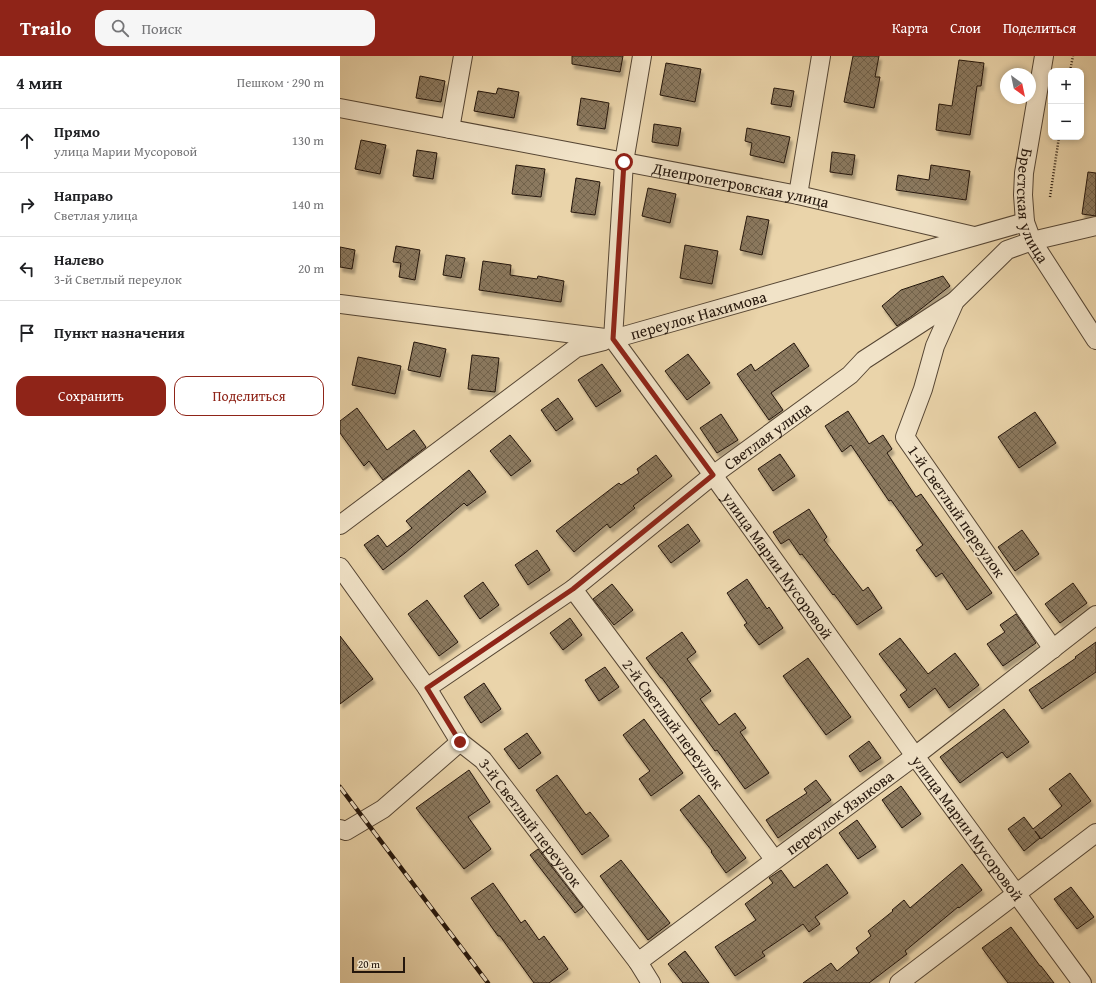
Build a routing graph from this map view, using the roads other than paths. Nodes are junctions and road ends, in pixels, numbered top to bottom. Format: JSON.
{"nodes":[{"id":1,"x":463,"y":56,"type":"edge"},
{"id":2,"x":642,"y":56,"type":"edge"},
{"id":3,"x":821,"y":56,"type":"edge"},
{"id":4,"x":1044,"y":56,"type":"edge"},
{"id":5,"x":340,"y":108,"type":"edge"},
{"id":6,"x":450,"y":129,"type":"junction"},
{"id":7,"x":624,"y":162,"type":"junction"},
{"id":8,"x":798,"y":195,"type":"junction"},
{"id":9,"x":1025,"y":222,"type":"junction"},
{"id":10,"x":1096,"y":226,"type":"edge"},
{"id":11,"x":976,"y":236,"type":"junction"},
{"id":12,"x":1032,"y":241,"type":"junction"},
{"id":13,"x":955,"y":301,"type":"junction"},
{"id":14,"x":340,"y":304,"type":"edge"},
{"id":15,"x":613,"y":339,"type":"junction"},
{"id":16,"x":1096,"y":340,"type":"edge"},
{"id":17,"x":713,"y":475,"type":"junction"},
{"id":18,"x":340,"y":525,"type":"edge"},
{"id":19,"x":340,"y":567,"type":"edge"},
{"id":20,"x":573,"y":589,"type":"junction"},
{"id":21,"x":1096,"y":615,"type":"edge"},
{"id":22,"x":1053,"y":649,"type":"junction"},
{"id":23,"x":427,"y":688,"type":"junction"},
{"id":24,"x":460,"y":742,"type":"junction"},
{"id":25,"x":915,"y":756,"type":"junction"},
{"id":26,"x":340,"y":829,"type":"edge"},
{"id":27,"x":1096,"y":833,"type":"edge"},
{"id":28,"x":774,"y":859,"type":"junction"},
{"id":29,"x":1016,"y":894,"type":"junction"},
{"id":30,"x":638,"y":962,"type":"junction"},
{"id":31,"x":651,"y":983,"type":"edge"},
{"id":32,"x":899,"y":983,"type":"edge"},
{"id":33,"x":1082,"y":983,"type":"edge"}],
"edges":[{"from":1,"to":6,"type":"street"},
{"from":2,"to":7,"type":"street"},
{"from":3,"to":8,"type":"street"},
{"from":4,"to":9,"type":"street","name":"Брестская улица"},
{"from":5,"to":6,"type":"street","name":"Днепропетровская улица"},
{"from":6,"to":7,"type":"street","name":"Днепропетровская улица"},
{"from":7,"to":8,"type":"street","name":"Днепропетровская улица"},
{"from":7,"to":15,"type":"street"},
{"from":8,"to":11,"type":"street","name":"Днепропетровская улица"},
{"from":9,"to":11,"type":"street","name":"переулок Нахимова"},
{"from":9,"to":12,"type":"street","name":"Брестская улица"},
{"from":10,"to":12,"type":"street","name":"1-й Светлый переулок"},
{"from":11,"to":15,"type":"street","name":"переулок Нахимова"},
{"from":12,"to":13,"type":"street","name":"1-й Светлый переулок"},
{"from":12,"to":16,"type":"street","name":"Брестская улица"},
{"from":13,"to":17,"type":"street","name":"Светлая улица"},
{"from":13,"to":22,"type":"street","name":"1-й Светлый переулок"},
{"from":14,"to":15,"type":"street","name":"переулок Нахимова"},
{"from":15,"to":17,"type":"street","name":"улица Марии Мусоровой"},
{"from":15,"to":18,"type":"street"},
{"from":17,"to":20,"type":"street","name":"Светлая улица"},
{"from":17,"to":25,"type":"street","name":"улица Марии Мусоровой"},
{"from":19,"to":23,"type":"street","name":"3-й Светлый переулок"},
{"from":20,"to":23,"type":"street","name":"Светлая улица"},
{"from":20,"to":28,"type":"street","name":"2-й Светлый переулок"},
{"from":21,"to":22,"type":"street","name":"переулок Языкова"},
{"from":22,"to":25,"type":"street","name":"переулок Языкова"},
{"from":23,"to":24,"type":"street","name":"3-й Светлый переулок"},
{"from":24,"to":26,"type":"street"},
{"from":24,"to":30,"type":"street","name":"3-й Светлый переулок"},
{"from":25,"to":28,"type":"street","name":"переулок Языкова"},
{"from":25,"to":29,"type":"street","name":"улица Марии Мусоровой"},
{"from":27,"to":29,"type":"street"},
{"from":28,"to":30,"type":"street","name":"переулок Языкова"},
{"from":29,"to":32,"type":"street"},
{"from":29,"to":33,"type":"street","name":"улица Марии Мусоровой"},
{"from":30,"to":31,"type":"street","name":"3-й Светлый переулок"}]}
